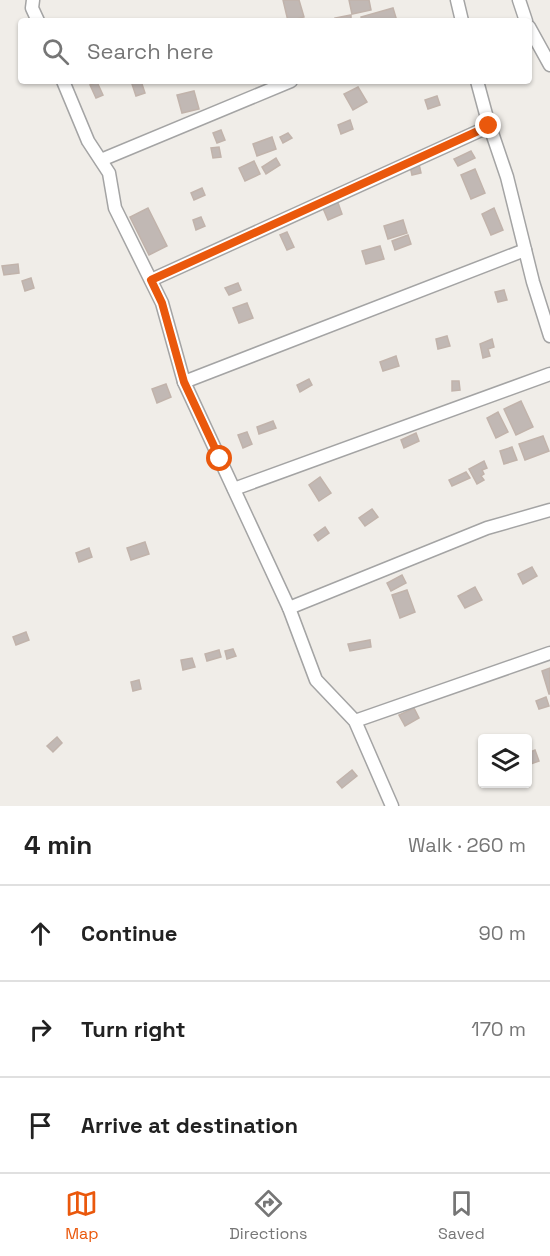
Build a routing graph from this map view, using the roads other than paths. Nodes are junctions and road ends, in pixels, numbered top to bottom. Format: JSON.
{"nodes":[{"id":1,"x":33,"y":0,"type":"edge"},
{"id":2,"x":457,"y":0,"type":"edge"},
{"id":3,"x":519,"y":0,"type":"edge"},
{"id":4,"x":37,"y":18,"type":"edge"},
{"id":5,"x":461,"y":18,"type":"edge"},
{"id":6,"x":525,"y":18,"type":"edge"},
{"id":7,"x":532,"y":32,"type":"edge"},
{"id":8,"x":550,"y":65,"type":"edge"},
{"id":9,"x":64,"y":84,"type":"edge"},
{"id":10,"x":284,"y":84,"type":"edge"},
{"id":11,"x":478,"y":84,"type":"edge"},
{"id":12,"x":489,"y":126,"type":"junction"},
{"id":13,"x":101,"y":160,"type":"junction"},
{"id":14,"x":525,"y":250,"type":"junction"},
{"id":15,"x":151,"y":280,"type":"junction"},
{"id":16,"x":550,"y":336,"type":"edge"},
{"id":17,"x":550,"y":374,"type":"edge"},
{"id":18,"x":184,"y":382,"type":"junction"},
{"id":19,"x":234,"y":489,"type":"junction"},
{"id":20,"x":550,"y":510,"type":"edge"},
{"id":21,"x":289,"y":608,"type":"junction"},
{"id":22,"x":550,"y":653,"type":"edge"},
{"id":23,"x":355,"y":720,"type":"junction"},
{"id":24,"x":392,"y":806,"type":"edge"}],
"edges":[{"from":1,"to":4,"type":"street"},
{"from":2,"to":5,"type":"street"},
{"from":3,"to":6,"type":"street"},
{"from":7,"to":8,"type":"street"},
{"from":9,"to":13,"type":"street"},
{"from":10,"to":13,"type":"street"},
{"from":11,"to":12,"type":"street"},
{"from":12,"to":14,"type":"street"},
{"from":12,"to":15,"type":"street"},
{"from":13,"to":15,"type":"street"},
{"from":14,"to":16,"type":"street"},
{"from":14,"to":18,"type":"street"},
{"from":15,"to":18,"type":"street"},
{"from":17,"to":19,"type":"street"},
{"from":18,"to":19,"type":"street"},
{"from":19,"to":21,"type":"street"},
{"from":20,"to":21,"type":"street"},
{"from":21,"to":23,"type":"street"},
{"from":22,"to":23,"type":"street"},
{"from":23,"to":24,"type":"street"}]}
